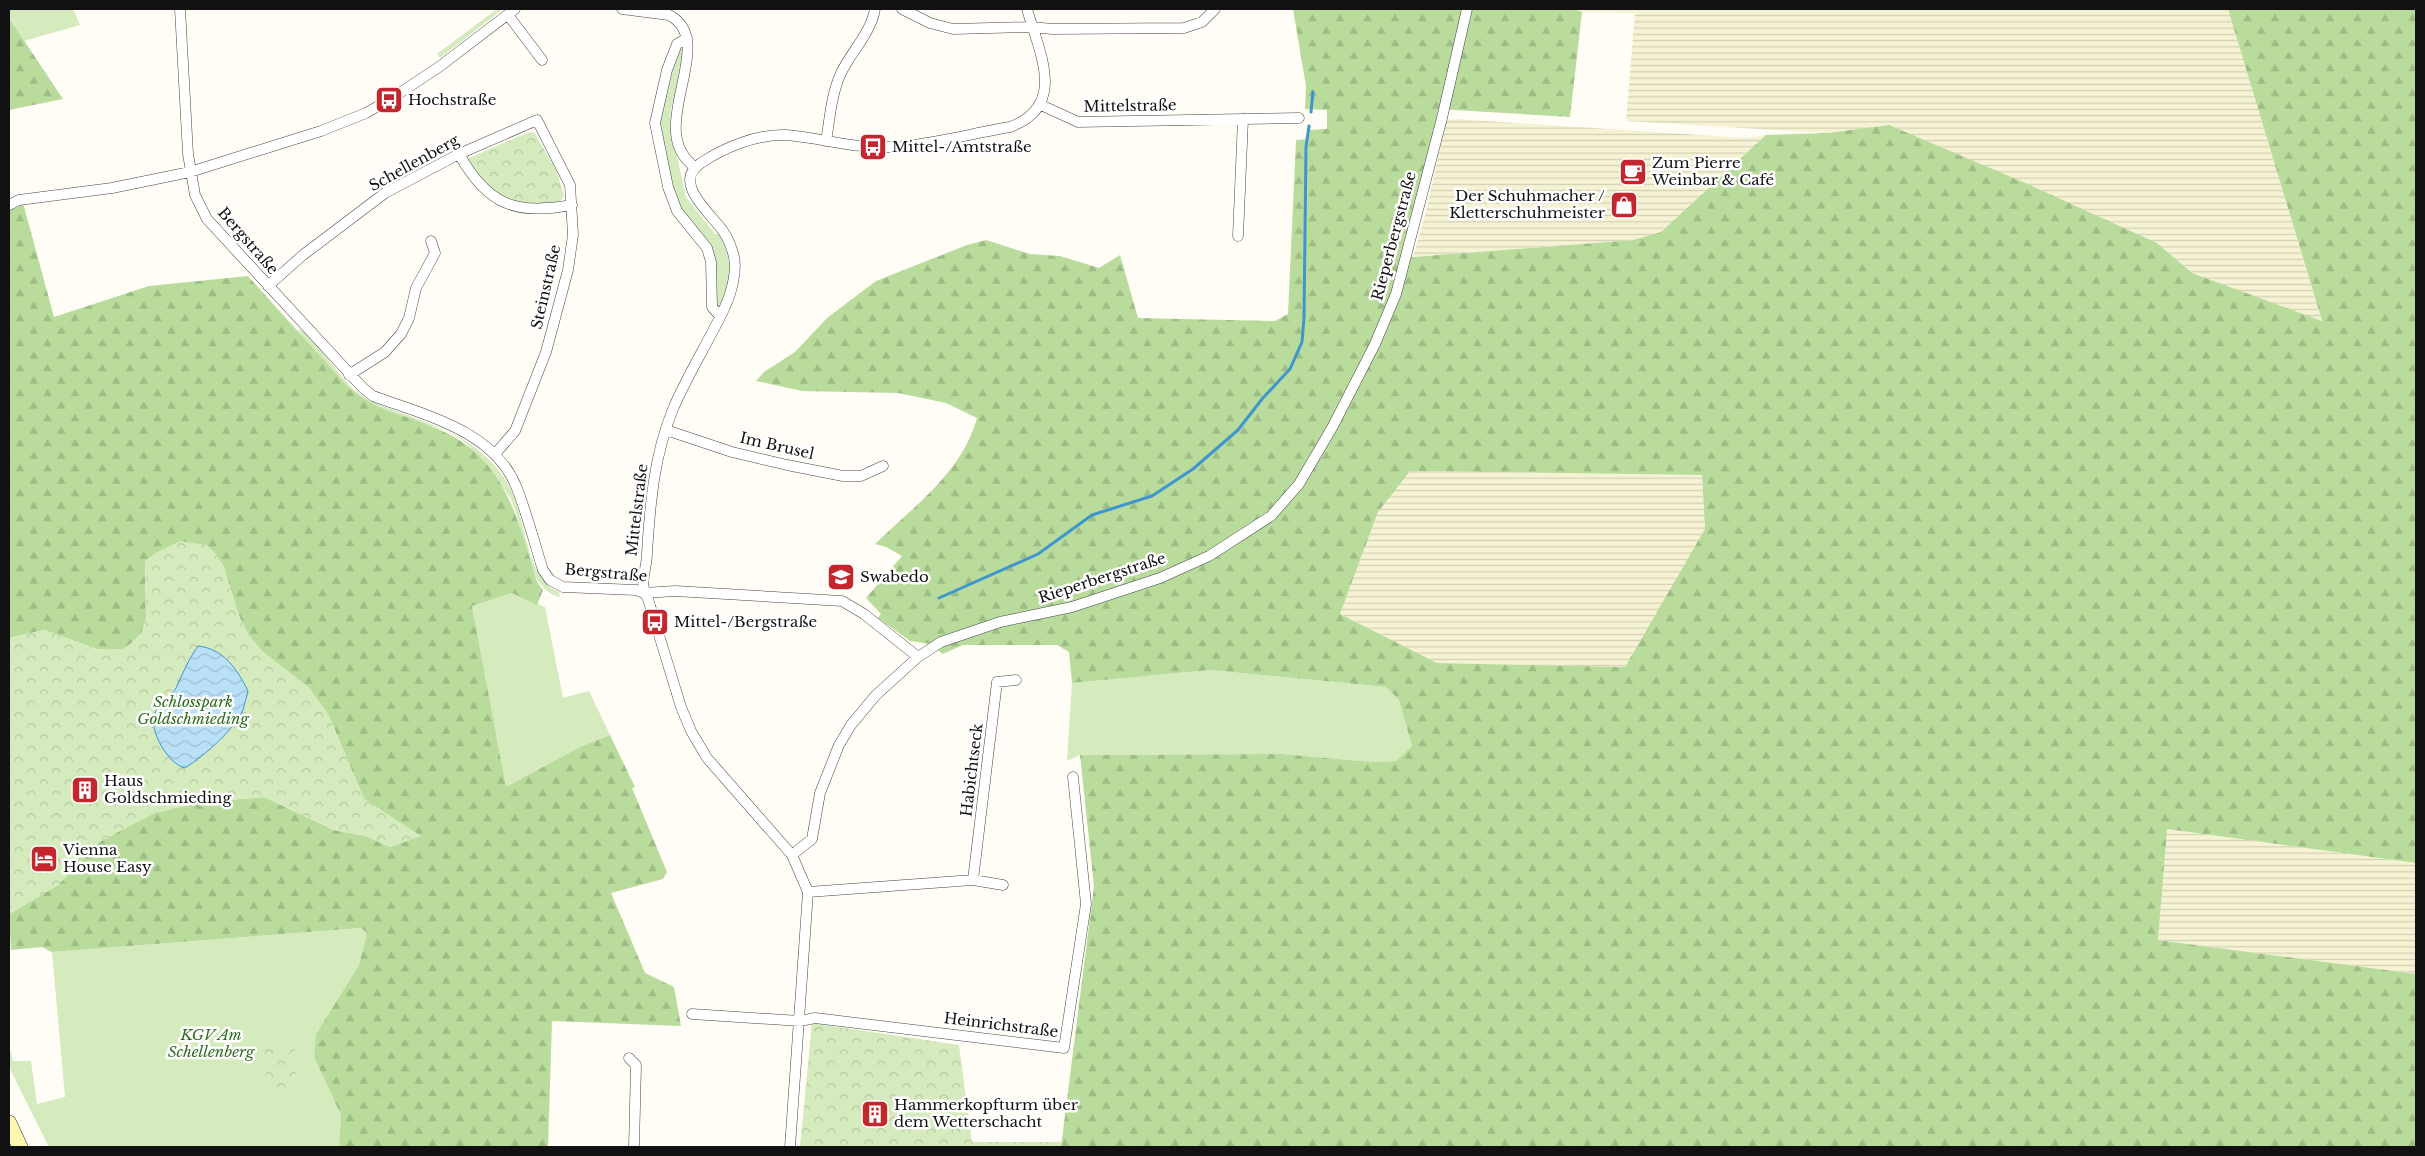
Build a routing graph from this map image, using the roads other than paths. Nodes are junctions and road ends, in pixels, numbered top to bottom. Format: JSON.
{"nodes":[{"id":1,"x":180,"y":9,"type":"edge"},
{"id":2,"x":622,"y":9,"type":"edge"},
{"id":3,"x":876,"y":9,"type":"edge"},
{"id":4,"x":902,"y":9,"type":"edge"},
{"id":5,"x":1027,"y":9,"type":"edge"},
{"id":6,"x":1215,"y":9,"type":"edge"},
{"id":7,"x":1467,"y":9,"type":"edge"},
{"id":8,"x":511,"y":12,"type":"edge"},
{"id":9,"x":1032,"y":27,"type":"junction"},
{"id":10,"x":687,"y":38,"type":"junction"},
{"id":11,"x":542,"y":60,"type":"dead end"},
{"id":12,"x":1041,"y":105,"type":"junction"},
{"id":13,"x":1299,"y":118,"type":"dead end"},
{"id":14,"x":1243,"y":119,"type":"junction"},
{"id":15,"x":537,"y":120,"type":"joint"},
{"id":16,"x":826,"y":141,"type":"junction"},
{"id":17,"x":460,"y":154,"type":"junction"},
{"id":18,"x":695,"y":167,"type":"junction"},
{"id":19,"x":190,"y":172,"type":"junction"},
{"id":20,"x":9,"y":205,"type":"edge"},
{"id":21,"x":572,"y":205,"type":"junction"},
{"id":22,"x":1238,"y":236,"type":"dead end"},
{"id":23,"x":431,"y":240,"type":"dead end"},
{"id":24,"x":268,"y":286,"type":"junction"},
{"id":25,"x":720,"y":316,"type":"junction"},
{"id":26,"x":349,"y":375,"type":"junction"},
{"id":27,"x":666,"y":430,"type":"junction"},
{"id":28,"x":495,"y":454,"type":"junction"},
{"id":29,"x":882,"y":466,"type":"dead end"},
{"id":30,"x":644,"y":593,"type":"junction"},
{"id":31,"x":918,"y":657,"type":"junction"},
{"id":32,"x":1016,"y":680,"type":"dead end"},
{"id":33,"x":1073,"y":777,"type":"dead end"},
{"id":34,"x":792,"y":855,"type":"junction"},
{"id":35,"x":973,"y":880,"type":"junction"},
{"id":36,"x":1003,"y":885,"type":"dead end"},
{"id":37,"x":808,"y":892,"type":"junction"},
{"id":38,"x":692,"y":1014,"type":"dead end"},
{"id":39,"x":800,"y":1021,"type":"junction"},
{"id":40,"x":629,"y":1058,"type":"dead end"},
{"id":41,"x":9,"y":1123,"type":"edge"},
{"id":42,"x":20,"y":1147,"type":"edge"},
{"id":43,"x":634,"y":1147,"type":"edge"},
{"id":44,"x":790,"y":1147,"type":"edge"}],
"edges":[{"from":1,"to":19,"type":"street","name":"Bergstraße"},
{"from":2,"to":10,"type":"street"},
{"from":3,"to":16,"type":"street"},
{"from":4,"to":9,"type":"street"},
{"from":5,"to":9,"type":"street"},
{"from":6,"to":9,"type":"street"},
{"from":7,"to":31,"type":"street","name":"Rieperbergstraße"},
{"from":8,"to":11,"type":"street"},
{"from":8,"to":19,"type":"street"},
{"from":9,"to":12,"type":"street"},
{"from":10,"to":18,"type":"street"},
{"from":10,"to":25,"type":"street"},
{"from":12,"to":14,"type":"street","name":"Mittelstraße"},
{"from":12,"to":16,"type":"street"},
{"from":13,"to":14,"type":"street","name":"Mittelstraße"},
{"from":14,"to":22,"type":"street"},
{"from":15,"to":17,"type":"street","name":"Schellenberg"},
{"from":15,"to":21,"type":"street","name":"Steinstraße"},
{"from":16,"to":18,"type":"street"},
{"from":17,"to":21,"type":"street"},
{"from":17,"to":24,"type":"street","name":"Schellenberg"},
{"from":18,"to":25,"type":"street","name":"Mittelstraße"},
{"from":19,"to":20,"type":"street"},
{"from":19,"to":24,"type":"street","name":"Bergstraße"},
{"from":21,"to":28,"type":"street","name":"Steinstraße"},
{"from":23,"to":26,"type":"street"},
{"from":24,"to":26,"type":"street","name":"Bergstraße"},
{"from":25,"to":27,"type":"street","name":"Mittelstraße"},
{"from":26,"to":28,"type":"street","name":"Bergstraße"},
{"from":27,"to":29,"type":"street","name":"Im Brusel"},
{"from":27,"to":30,"type":"street","name":"Mittelstraße"},
{"from":28,"to":30,"type":"street","name":"Bergstraße"},
{"from":30,"to":31,"type":"street","name":"Bergstraße"},
{"from":30,"to":34,"type":"street","name":"Mittelstraße"},
{"from":31,"to":34,"type":"street","name":"Rieperbergstraße"},
{"from":32,"to":35,"type":"street","name":"Habichtseck"},
{"from":33,"to":39,"type":"street","name":"Heinrichstraße"},
{"from":34,"to":37,"type":"street"},
{"from":35,"to":36,"type":"street"},
{"from":35,"to":37,"type":"street"},
{"from":37,"to":39,"type":"street"},
{"from":38,"to":39,"type":"street","name":"Heinrichstraße"},
{"from":39,"to":44,"type":"street"},
{"from":40,"to":43,"type":"street"},
{"from":41,"to":42,"type":"main road"}]}
